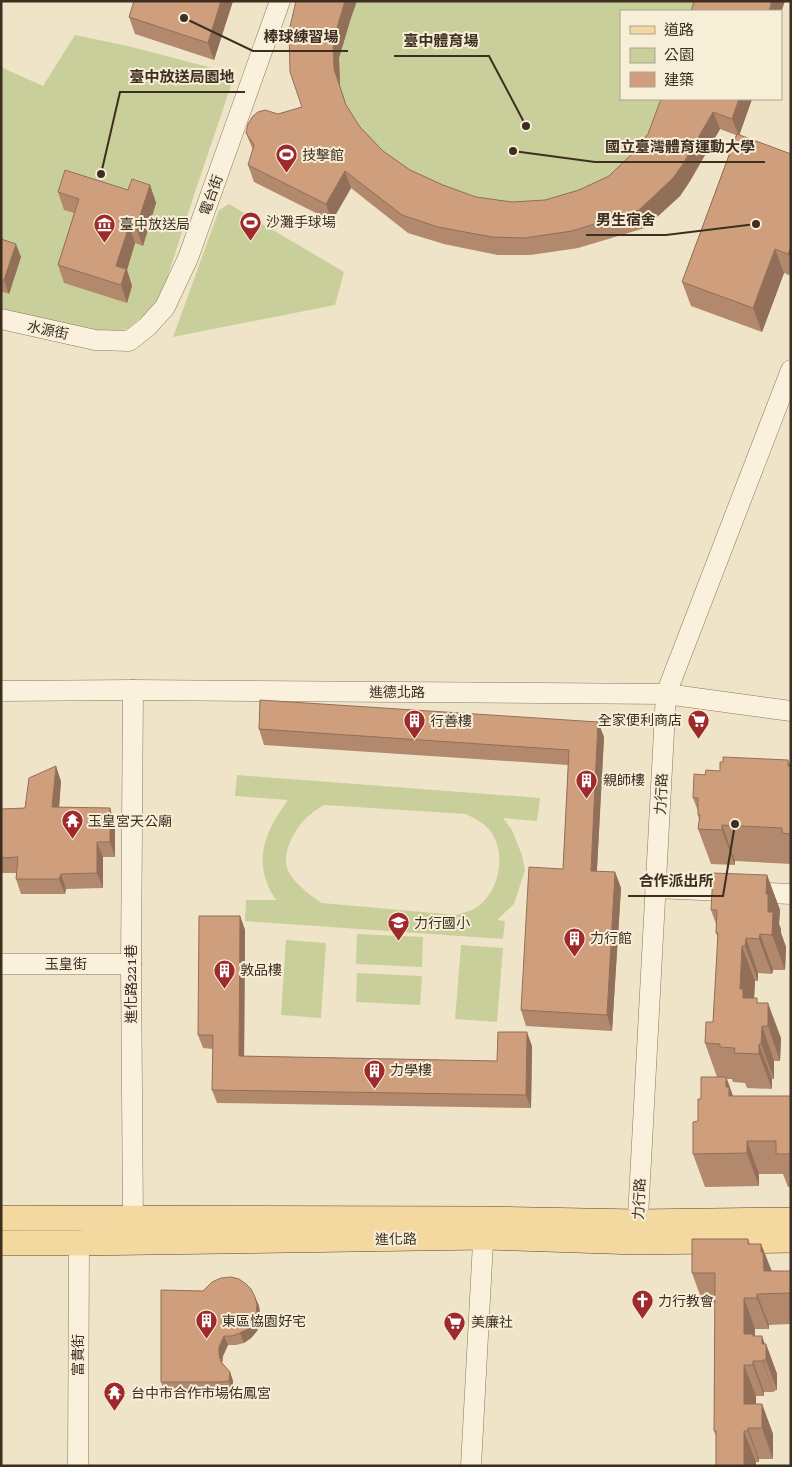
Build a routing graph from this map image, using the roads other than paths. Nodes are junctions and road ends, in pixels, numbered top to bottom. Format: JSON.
{"nodes":[{"id":1,"x":280,"y":1,"type":"edge"},
{"id":2,"x":1,"y":319,"type":"edge"},
{"id":3,"x":95,"y":340,"type":"joint"},
{"id":4,"x":791,"y":370,"type":"edge"},
{"id":5,"x":133,"y":690,"type":"junction"},
{"id":6,"x":1,"y":691,"type":"edge"},
{"id":7,"x":666,"y":694,"type":"junction"},
{"id":8,"x":791,"y":711,"type":"edge"},
{"id":9,"x":655,"y":888,"type":"junction"},
{"id":10,"x":791,"y":894,"type":"edge"},
{"id":11,"x":1,"y":964,"type":"edge"},
{"id":12,"x":131,"y":964,"type":"junction"},
{"id":13,"x":1,"y":1218,"type":"edge"},
{"id":14,"x":133,"y":1218,"type":"junction"},
{"id":15,"x":791,"y":1220,"type":"edge"},
{"id":16,"x":484,"y":1228,"type":"junction"},
{"id":17,"x":637,"y":1232,"type":"junction"},
{"id":18,"x":791,"y":1240,"type":"edge"},
{"id":19,"x":1,"y":1243,"type":"edge"},
{"id":20,"x":79,"y":1243,"type":"junction"},
{"id":21,"x":78,"y":1466,"type":"edge"},
{"id":22,"x":470,"y":1466,"type":"edge"}],
"edges":[{"from":1,"to":3,"type":"street","name":"電台街"},
{"from":2,"to":3,"type":"street","name":"水源街"},
{"from":4,"to":7,"type":"street","name":"力行路"},
{"from":5,"to":6,"type":"street","name":"進德北路"},
{"from":5,"to":7,"type":"street","name":"進德北路"},
{"from":5,"to":12,"type":"street","name":"進化路221巷"},
{"from":7,"to":8,"type":"street","name":"進德北路"},
{"from":7,"to":9,"type":"street","name":"力行路"},
{"from":9,"to":10,"type":"street"},
{"from":9,"to":17,"type":"street","name":"力行路"},
{"from":11,"to":12,"type":"street","name":"玉皇街"},
{"from":12,"to":14,"type":"street","name":"進化路221巷"},
{"from":13,"to":14,"type":"main road","name":"進化路"},
{"from":14,"to":16,"type":"main road","name":"進化路"},
{"from":14,"to":20,"type":"street"},
{"from":15,"to":17,"type":"main road","name":"進化路"},
{"from":16,"to":17,"type":"main road","name":"進化路"},
{"from":16,"to":20,"type":"main road","name":"進化路"},
{"from":16,"to":22,"type":"street"},
{"from":17,"to":18,"type":"main road","name":"進化路"},
{"from":19,"to":20,"type":"main road","name":"進化路"},
{"from":20,"to":21,"type":"street","name":"富貴街"}]}
